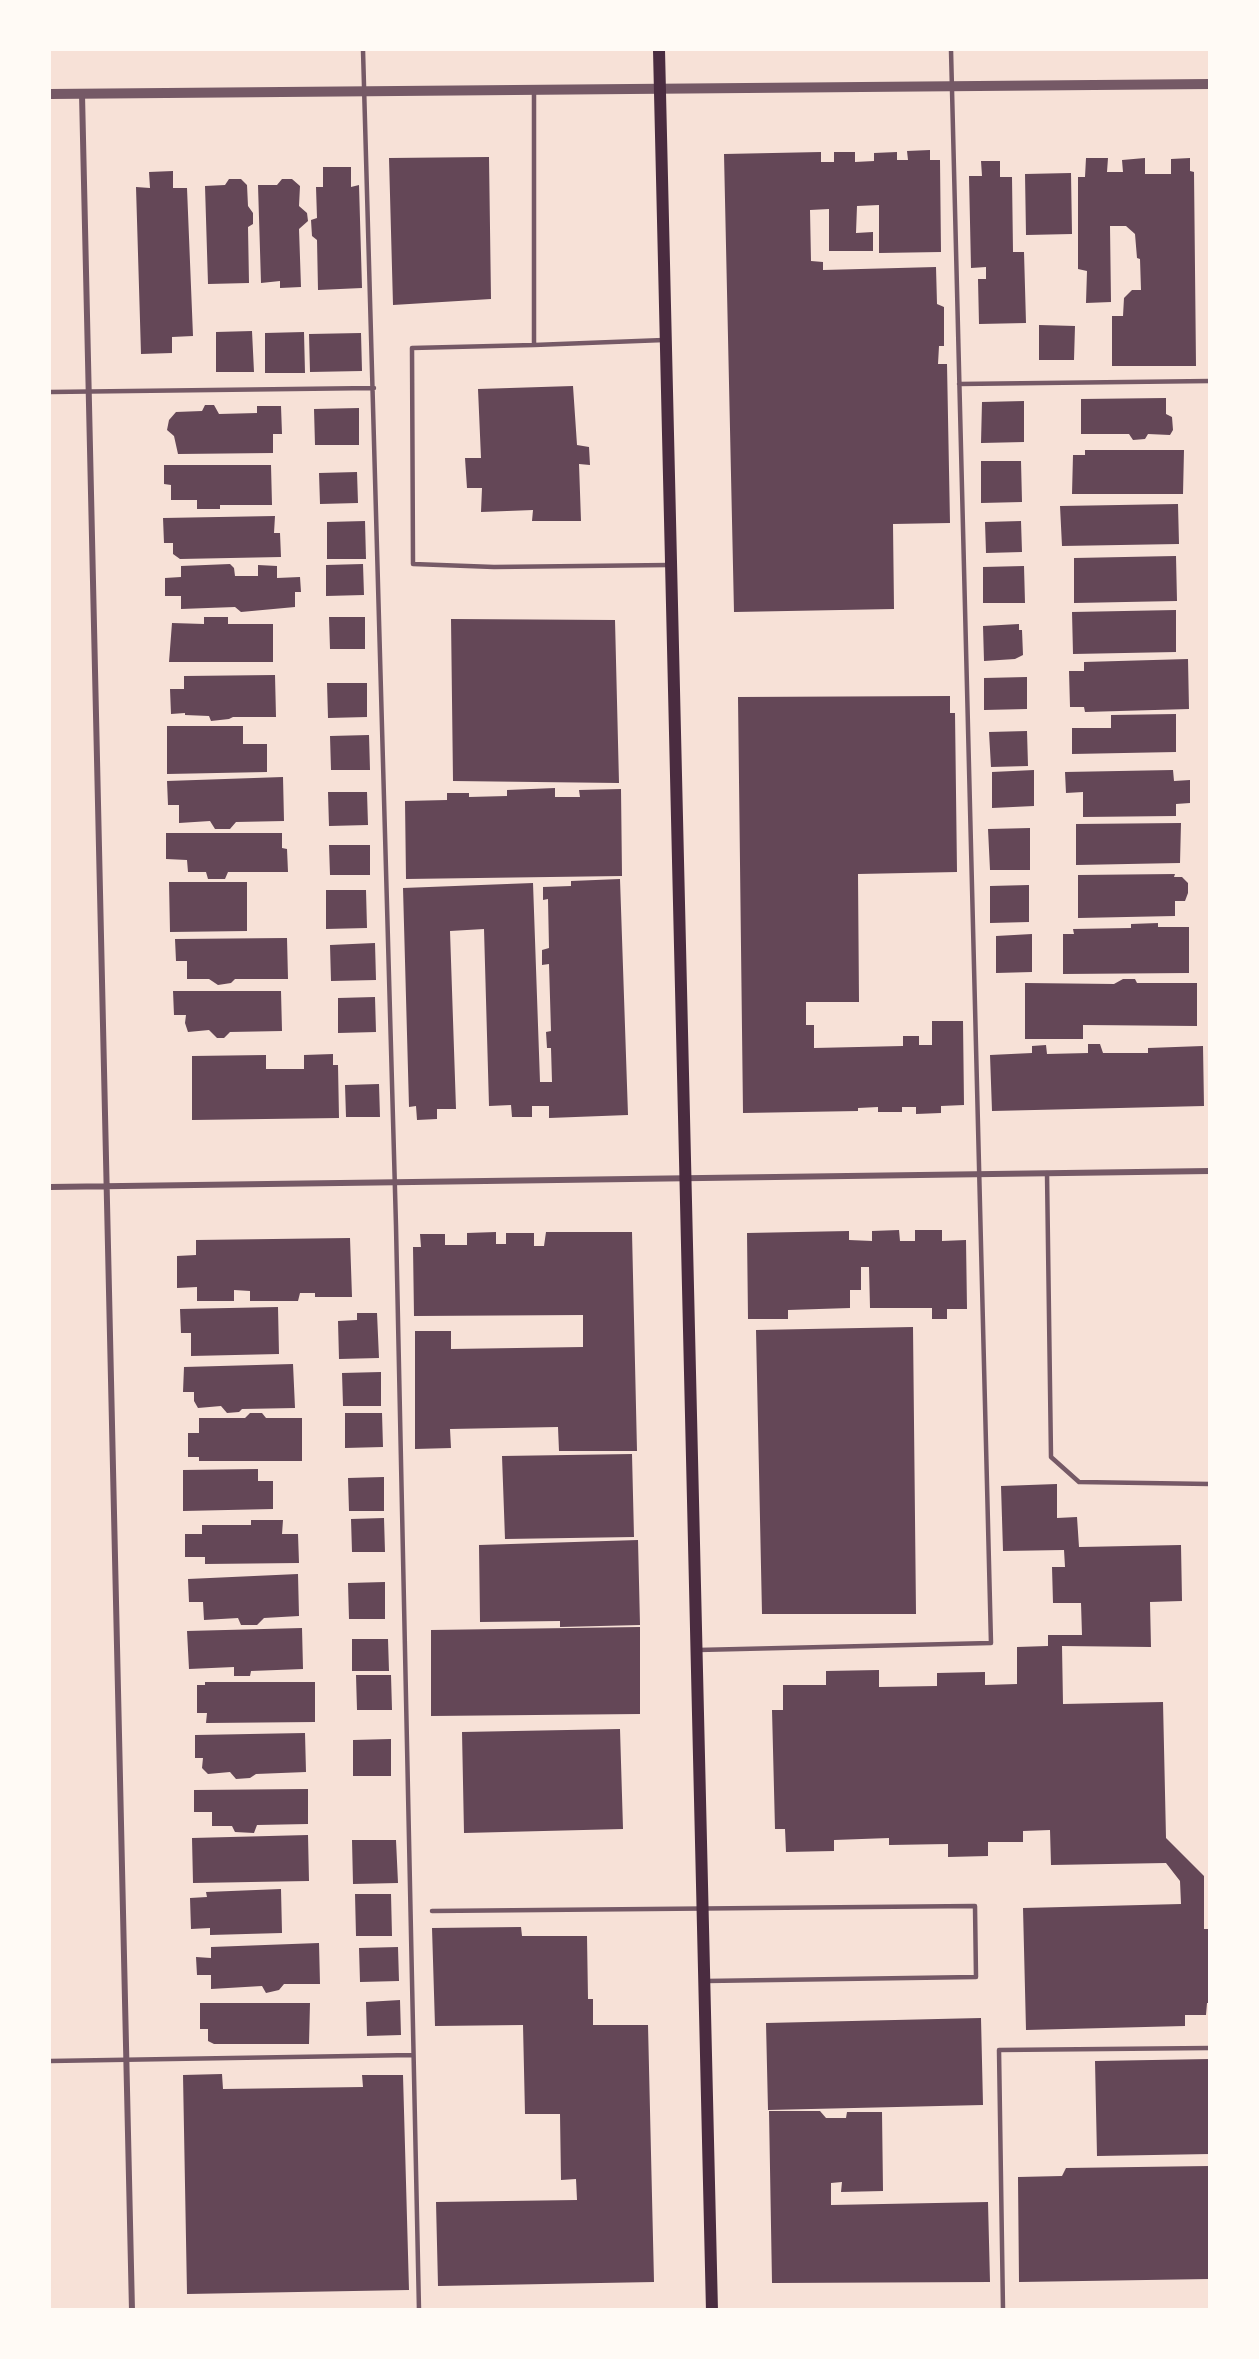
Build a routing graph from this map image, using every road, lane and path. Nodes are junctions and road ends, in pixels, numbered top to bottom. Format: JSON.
{"nodes":[{"id":1,"x":363,"y":50,"type":"edge"},
{"id":2,"x":659,"y":50,"type":"edge"},
{"id":3,"x":951,"y":50,"type":"edge"},
{"id":4,"x":1209,"y":84,"type":"edge"},
{"id":5,"x":952,"y":86,"type":"junction"},
{"id":6,"x":661,"y":88,"type":"junction"},
{"id":7,"x":534,"y":89,"type":"junction"},
{"id":8,"x":364,"y":92,"type":"junction"},
{"id":9,"x":50,"y":94,"type":"edge"},
{"id":10,"x":82,"y":94,"type":"junction"},
{"id":11,"x":666,"y":340,"type":"junction"},
{"id":12,"x":534,"y":345,"type":"junction"},
{"id":13,"x":1209,"y":381,"type":"edge"},
{"id":14,"x":959,"y":384,"type":"junction"},
{"id":15,"x":374,"y":388,"type":"junction"},
{"id":16,"x":89,"y":392,"type":"junction"},
{"id":17,"x":50,"y":393,"type":"edge"},
{"id":18,"x":670,"y":565,"type":"junction"},
{"id":19,"x":1209,"y":1171,"type":"edge"},
{"id":20,"x":1047,"y":1173,"type":"junction"},
{"id":21,"x":979,"y":1174,"type":"junction"},
{"id":22,"x":686,"y":1177,"type":"junction"},
{"id":23,"x":394,"y":1182,"type":"junction"},
{"id":24,"x":107,"y":1185,"type":"junction"},
{"id":25,"x":50,"y":1187,"type":"edge"},
{"id":26,"x":1209,"y":1484,"type":"edge"},
{"id":27,"x":697,"y":1650,"type":"junction"},
{"id":28,"x":703,"y":1910,"type":"junction"},
{"id":29,"x":432,"y":1911,"type":"dead end"},
{"id":30,"x":705,"y":1981,"type":"junction"},
{"id":31,"x":1209,"y":2048,"type":"edge"},
{"id":32,"x":414,"y":2055,"type":"junction"},
{"id":33,"x":127,"y":2059,"type":"junction"},
{"id":34,"x":50,"y":2061,"type":"edge"},
{"id":35,"x":132,"y":2310,"type":"edge"},
{"id":36,"x":419,"y":2310,"type":"edge"},
{"id":37,"x":712,"y":2310,"type":"edge"},
{"id":38,"x":1003,"y":2310,"type":"edge"}],
"edges":[{"from":1,"to":8,"type":"lane"},
{"from":2,"to":6,"type":"main road"},
{"from":3,"to":5,"type":"lane"},
{"from":4,"to":5,"type":"street"},
{"from":5,"to":6,"type":"street"},
{"from":5,"to":14,"type":"lane"},
{"from":6,"to":7,"type":"street"},
{"from":6,"to":11,"type":"main road"},
{"from":7,"to":8,"type":"street"},
{"from":7,"to":12,"type":"lane"},
{"from":8,"to":10,"type":"street"},
{"from":8,"to":15,"type":"lane"},
{"from":9,"to":10,"type":"street"},
{"from":10,"to":16,"type":"street"},
{"from":11,"to":12,"type":"lane"},
{"from":11,"to":18,"type":"main road"},
{"from":12,"to":18,"type":"lane"},
{"from":13,"to":14,"type":"lane"},
{"from":14,"to":21,"type":"lane"},
{"from":15,"to":16,"type":"lane"},
{"from":15,"to":23,"type":"lane"},
{"from":16,"to":17,"type":"lane"},
{"from":16,"to":24,"type":"street"},
{"from":18,"to":22,"type":"main road"},
{"from":19,"to":20,"type":"street"},
{"from":20,"to":21,"type":"street"},
{"from":20,"to":26,"type":"lane"},
{"from":21,"to":22,"type":"street"},
{"from":21,"to":27,"type":"lane"},
{"from":22,"to":23,"type":"street"},
{"from":22,"to":27,"type":"main road"},
{"from":23,"to":24,"type":"street"},
{"from":23,"to":32,"type":"lane"},
{"from":24,"to":25,"type":"street"},
{"from":24,"to":33,"type":"street"},
{"from":27,"to":28,"type":"main road"},
{"from":28,"to":29,"type":"lane"},
{"from":28,"to":30,"type":"main road"},
{"from":28,"to":30,"type":"lane"},
{"from":30,"to":37,"type":"main road"},
{"from":31,"to":38,"type":"lane"},
{"from":32,"to":33,"type":"lane"},
{"from":32,"to":36,"type":"lane"},
{"from":33,"to":34,"type":"lane"},
{"from":33,"to":35,"type":"street"}]}
